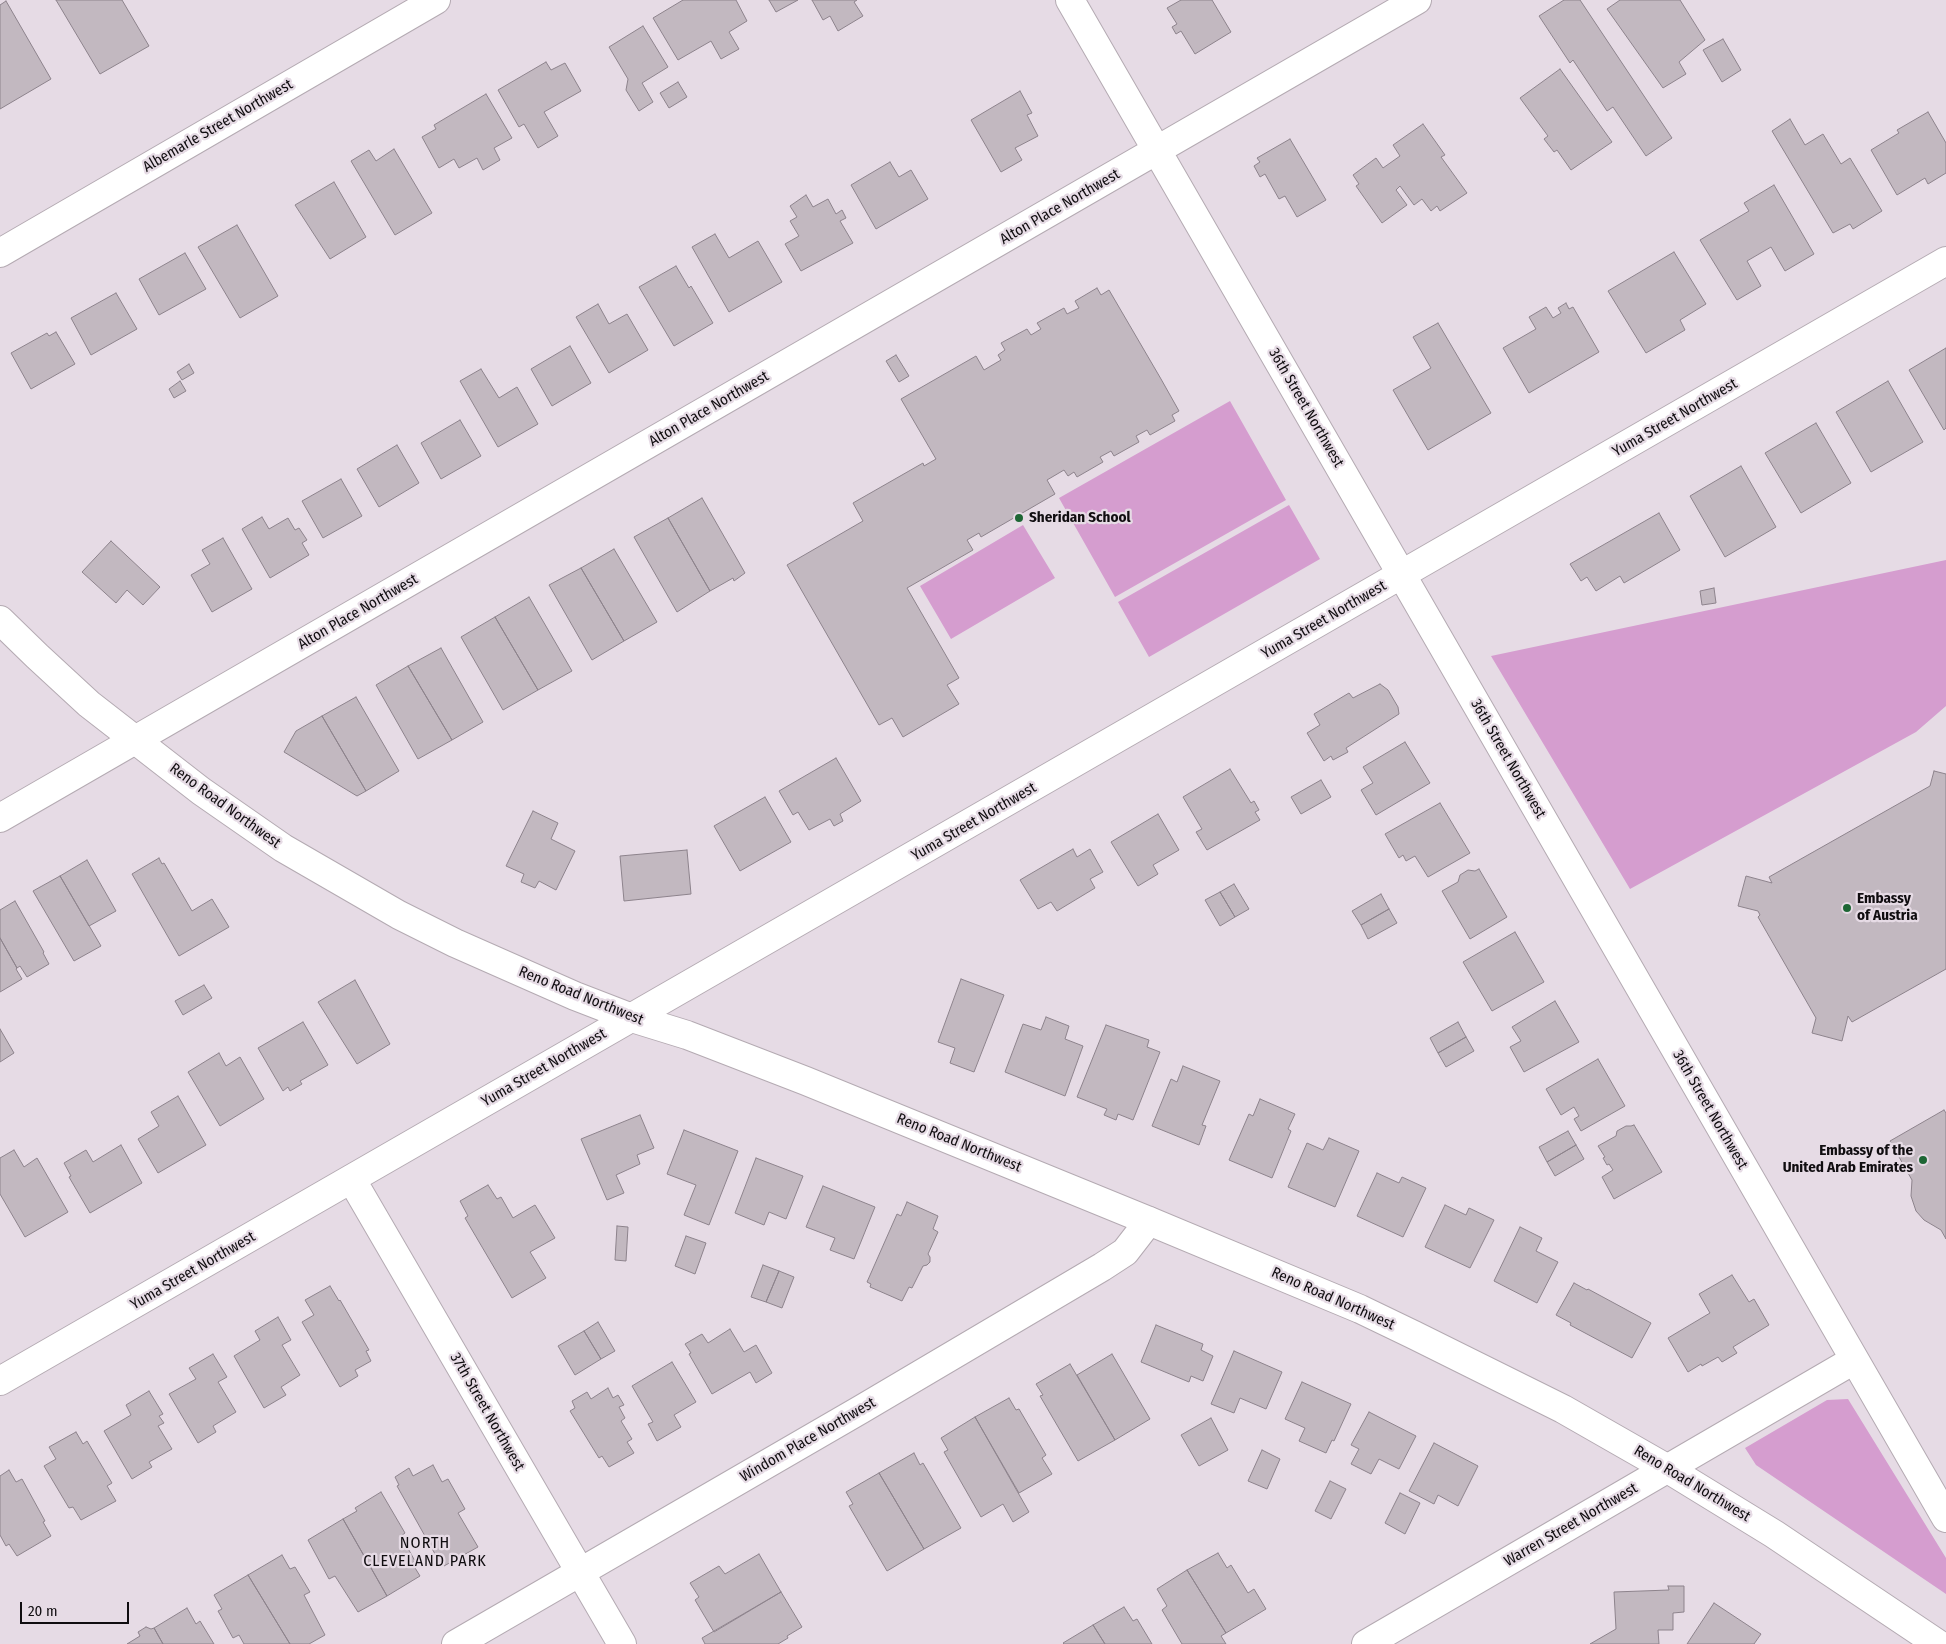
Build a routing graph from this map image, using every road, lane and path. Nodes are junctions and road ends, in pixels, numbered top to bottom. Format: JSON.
{"nodes":[{"id":1,"x":436,"y":0,"type":"edge"},
{"id":2,"x":1070,"y":0,"type":"edge"},
{"id":3,"x":1417,"y":0,"type":"edge"},
{"id":4,"x":1157,"y":150,"type":"junction"},
{"id":5,"x":0,"y":253,"type":"edge"},
{"id":6,"x":1946,"y":261,"type":"edge"},
{"id":7,"x":1402,"y":575,"type":"junction"},
{"id":8,"x":0,"y":620,"type":"edge"},
{"id":9,"x":135,"y":740,"type":"junction"},
{"id":10,"x":0,"y":818,"type":"edge"},
{"id":11,"x":632,"y":1018,"type":"junction"},
{"id":12,"x":352,"y":1180,"type":"junction"},
{"id":13,"x":1149,"y":1221,"type":"junction"},
{"id":14,"x":1854,"y":1360,"type":"junction"},
{"id":15,"x":0,"y":1382,"type":"edge"},
{"id":16,"x":1668,"y":1469,"type":"junction"},
{"id":17,"x":1946,"y":1518,"type":"edge"},
{"id":18,"x":580,"y":1572,"type":"junction"},
{"id":19,"x":456,"y":1644,"type":"edge"},
{"id":20,"x":622,"y":1644,"type":"edge"},
{"id":21,"x":1366,"y":1644,"type":"edge"},
{"id":22,"x":1938,"y":1644,"type":"edge"}],
"edges":[{"from":1,"to":5,"type":"street","name":"Albemarle Street Northwest"},
{"from":2,"to":4,"type":"street","name":"36th Street Northwest"},
{"from":3,"to":4,"type":"street","name":"Alton Place Northwest"},
{"from":4,"to":7,"type":"street","name":"36th Street Northwest"},
{"from":4,"to":9,"type":"street","name":"Alton Place Northwest"},
{"from":6,"to":7,"type":"street","name":"Yuma Street Northwest"},
{"from":7,"to":11,"type":"street","name":"Yuma Street Northwest"},
{"from":7,"to":14,"type":"street","name":"36th Street Northwest"},
{"from":8,"to":9,"type":"street","name":"Reno Road Northwest"},
{"from":9,"to":10,"type":"street","name":"Alton Place Northwest"},
{"from":9,"to":11,"type":"street","name":"Reno Road Northwest"},
{"from":11,"to":12,"type":"street","name":"Yuma Street Northwest"},
{"from":11,"to":13,"type":"street","name":"Reno Road Northwest"},
{"from":12,"to":15,"type":"street","name":"Yuma Street Northwest"},
{"from":12,"to":18,"type":"street","name":"37th Street Northwest"},
{"from":13,"to":16,"type":"street","name":"Reno Road Northwest"},
{"from":13,"to":18,"type":"street","name":"Windom Place Northwest"},
{"from":14,"to":16,"type":"street","name":"Warren Street Northwest"},
{"from":14,"to":17,"type":"street","name":"36th Street Northwest"},
{"from":16,"to":21,"type":"street","name":"Warren Street Northwest"},
{"from":16,"to":22,"type":"street","name":"Reno Road Northwest"},
{"from":18,"to":19,"type":"street","name":"Windom Place Northwest"},
{"from":18,"to":20,"type":"street","name":"37th Street Northwest"}]}
